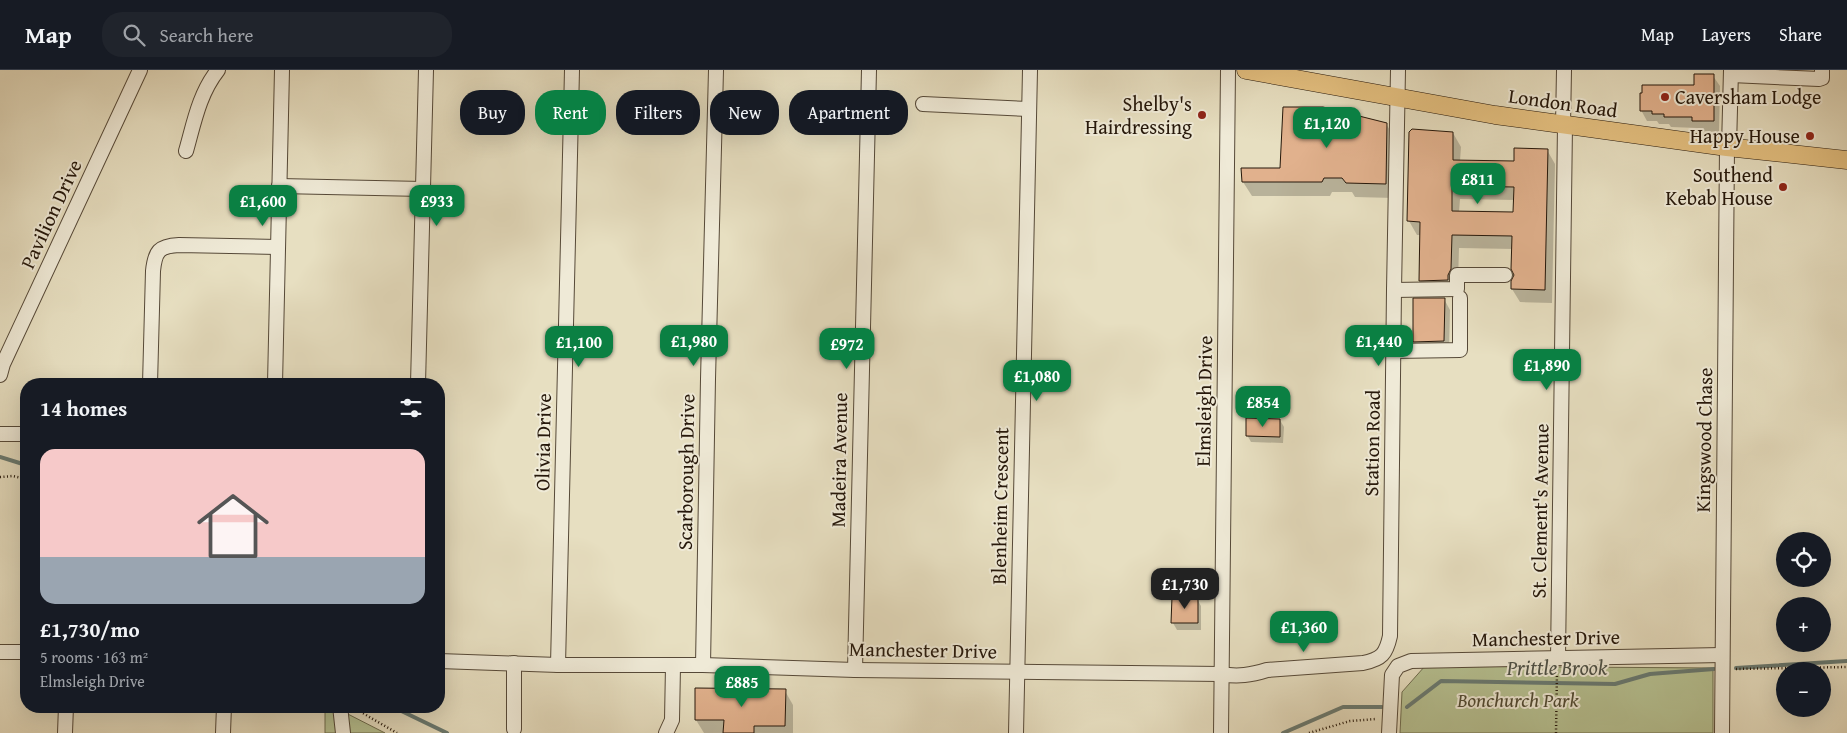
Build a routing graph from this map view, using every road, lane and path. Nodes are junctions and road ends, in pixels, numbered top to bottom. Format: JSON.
{"nodes":[{"id":1,"x":140,"y":70,"type":"edge"},
{"id":2,"x":218,"y":70,"type":"edge"},
{"id":3,"x":282,"y":70,"type":"edge"},
{"id":4,"x":426,"y":70,"type":"edge"},
{"id":5,"x":572,"y":70,"type":"edge"},
{"id":6,"x":716,"y":70,"type":"edge"},
{"id":7,"x":869,"y":70,"type":"edge"},
{"id":8,"x":1030,"y":70,"type":"edge"},
{"id":9,"x":1228,"y":70,"type":"edge"},
{"id":10,"x":1246,"y":70,"type":"edge"},
{"id":11,"x":1398,"y":70,"type":"edge"},
{"id":12,"x":1564,"y":70,"type":"edge"},
{"id":13,"x":1822,"y":70,"type":"edge"},
{"id":14,"x":1731,"y":73,"type":"edge"},
{"id":15,"x":1398,"y":99,"type":"junction"},
{"id":16,"x":923,"y":104,"type":"dead end"},
{"id":17,"x":1029,"y":110,"type":"junction"},
{"id":18,"x":1564,"y":125,"type":"junction"},
{"id":19,"x":1728,"y":147,"type":"junction"},
{"id":20,"x":186,"y":151,"type":"dead end"},
{"id":21,"x":1847,"y":160,"type":"edge"},
{"id":22,"x":279,"y":186,"type":"junction"},
{"id":23,"x":423,"y":190,"type":"junction"},
{"id":24,"x":277,"y":247,"type":"junction"},
{"id":25,"x":1505,"y":275,"type":"dead end"},
{"id":26,"x":1394,"y":290,"type":"junction"},
{"id":27,"x":1460,"y":298,"type":"dead end"},
{"id":28,"x":1393,"y":351,"type":"junction"},
{"id":29,"x":1,"y":368,"type":"edge"},
{"id":30,"x":150,"y":378,"type":"edge"},
{"id":31,"x":274,"y":378,"type":"edge"},
{"id":32,"x":418,"y":378,"type":"edge"},
{"id":33,"x":0,"y":434,"type":"edge"},
{"id":34,"x":20,"y":434,"type":"edge"},
{"id":35,"x":0,"y":477,"type":"edge"},
{"id":36,"x":20,"y":478,"type":"edge"},
{"id":37,"x":1390,"y":636,"type":"joint"},
{"id":38,"x":0,"y":652,"type":"edge"},
{"id":39,"x":20,"y":652,"type":"edge"},
{"id":40,"x":1722,"y":655,"type":"junction"},
{"id":41,"x":445,"y":661,"type":"edge"},
{"id":42,"x":514,"y":663,"type":"junction"},
{"id":43,"x":1558,"y":663,"type":"junction"},
{"id":44,"x":558,"y":665,"type":"junction"},
{"id":45,"x":703,"y":665,"type":"junction"},
{"id":46,"x":673,"y":666,"type":"junction"},
{"id":47,"x":1847,"y":666,"type":"edge"},
{"id":48,"x":855,"y":670,"type":"junction"},
{"id":49,"x":1722,"y":670,"type":"junction"},
{"id":50,"x":1017,"y":671,"type":"junction"},
{"id":51,"x":1221,"y":674,"type":"junction"},
{"id":52,"x":66,"y":713,"type":"edge"},
{"id":53,"x":224,"y":713,"type":"edge"},
{"id":54,"x":341,"y":713,"type":"edge"},
{"id":55,"x":362,"y":713,"type":"edge"},
{"id":56,"x":1389,"y":718,"type":"junction"},
{"id":57,"x":514,"y":729,"type":"dead end"},
{"id":58,"x":65,"y":733,"type":"edge"},
{"id":59,"x":223,"y":733,"type":"edge"},
{"id":60,"x":343,"y":733,"type":"edge"},
{"id":61,"x":397,"y":733,"type":"edge"},
{"id":62,"x":666,"y":733,"type":"edge"},
{"id":63,"x":1016,"y":733,"type":"edge"},
{"id":64,"x":1221,"y":733,"type":"edge"},
{"id":65,"x":1309,"y":733,"type":"edge"},
{"id":66,"x":1389,"y":733,"type":"edge"},
{"id":67,"x":1556,"y":733,"type":"edge"},
{"id":68,"x":1722,"y":733,"type":"edge"}],
"edges":[{"from":1,"to":29,"type":"street","name":"Pavilion Drive"},
{"from":2,"to":20,"type":"street"},
{"from":3,"to":22,"type":"street"},
{"from":4,"to":23,"type":"street"},
{"from":5,"to":44,"type":"street","name":"Olivia Drive"},
{"from":6,"to":45,"type":"street","name":"Scarborough Drive"},
{"from":7,"to":48,"type":"street","name":"Madeira Avenue"},
{"from":8,"to":17,"type":"street","name":"Blenheim Crescent"},
{"from":9,"to":51,"type":"street","name":"Elmsleigh Drive"},
{"from":10,"to":15,"type":"main road","name":"London Road"},
{"from":11,"to":15,"type":"street","name":"Station Road"},
{"from":12,"to":18,"type":"street","name":"St. Clement's Avenue"},
{"from":13,"to":14,"type":"street"},
{"from":14,"to":19,"type":"street","name":"Kingswood Chase"},
{"from":15,"to":18,"type":"main road","name":"London Road"},
{"from":15,"to":26,"type":"street","name":"Station Road"},
{"from":16,"to":17,"type":"street"},
{"from":17,"to":50,"type":"street","name":"Blenheim Crescent"},
{"from":18,"to":19,"type":"main road","name":"London Road"},
{"from":18,"to":43,"type":"street","name":"St. Clement's Avenue"},
{"from":19,"to":21,"type":"main road","name":"London Road"},
{"from":19,"to":40,"type":"street","name":"Kingswood Chase"},
{"from":22,"to":23,"type":"street"},
{"from":22,"to":24,"type":"street"},
{"from":23,"to":32,"type":"street"},
{"from":24,"to":30,"type":"street"},
{"from":24,"to":31,"type":"street"},
{"from":25,"to":26,"type":"street"},
{"from":26,"to":28,"type":"street","name":"Station Road"},
{"from":27,"to":28,"type":"street"},
{"from":28,"to":37,"type":"street","name":"Station Road"},
{"from":33,"to":34,"type":"street"},
{"from":35,"to":36,"type":"path"},
{"from":37,"to":51,"type":"street","name":"Manchester Drive"},
{"from":38,"to":39,"type":"street"},
{"from":40,"to":43,"type":"street","name":"Manchester Drive"},
{"from":40,"to":49,"type":"street","name":"Kingswood Chase"},
{"from":41,"to":42,"type":"street","name":"Manchester Drive"},
{"from":42,"to":44,"type":"street","name":"Manchester Drive"},
{"from":42,"to":57,"type":"street"},
{"from":43,"to":56,"type":"street","name":"Manchester Drive"},
{"from":43,"to":67,"type":"path"},
{"from":44,"to":46,"type":"street","name":"Manchester Drive"},
{"from":45,"to":46,"type":"street","name":"Manchester Drive"},
{"from":45,"to":48,"type":"street","name":"Manchester Drive"},
{"from":46,"to":62,"type":"street"},
{"from":47,"to":49,"type":"path"},
{"from":48,"to":50,"type":"street","name":"Manchester Drive"},
{"from":49,"to":68,"type":"street","name":"Kingswood Chase"},
{"from":50,"to":51,"type":"street","name":"Manchester Drive"},
{"from":50,"to":63,"type":"street","name":"Blenheim Crescent"},
{"from":51,"to":64,"type":"street","name":"Elmsleigh Drive"},
{"from":52,"to":58,"type":"street"},
{"from":53,"to":59,"type":"street"},
{"from":54,"to":60,"type":"street"},
{"from":55,"to":61,"type":"path"},
{"from":56,"to":65,"type":"path"},
{"from":56,"to":66,"type":"street"}]}
